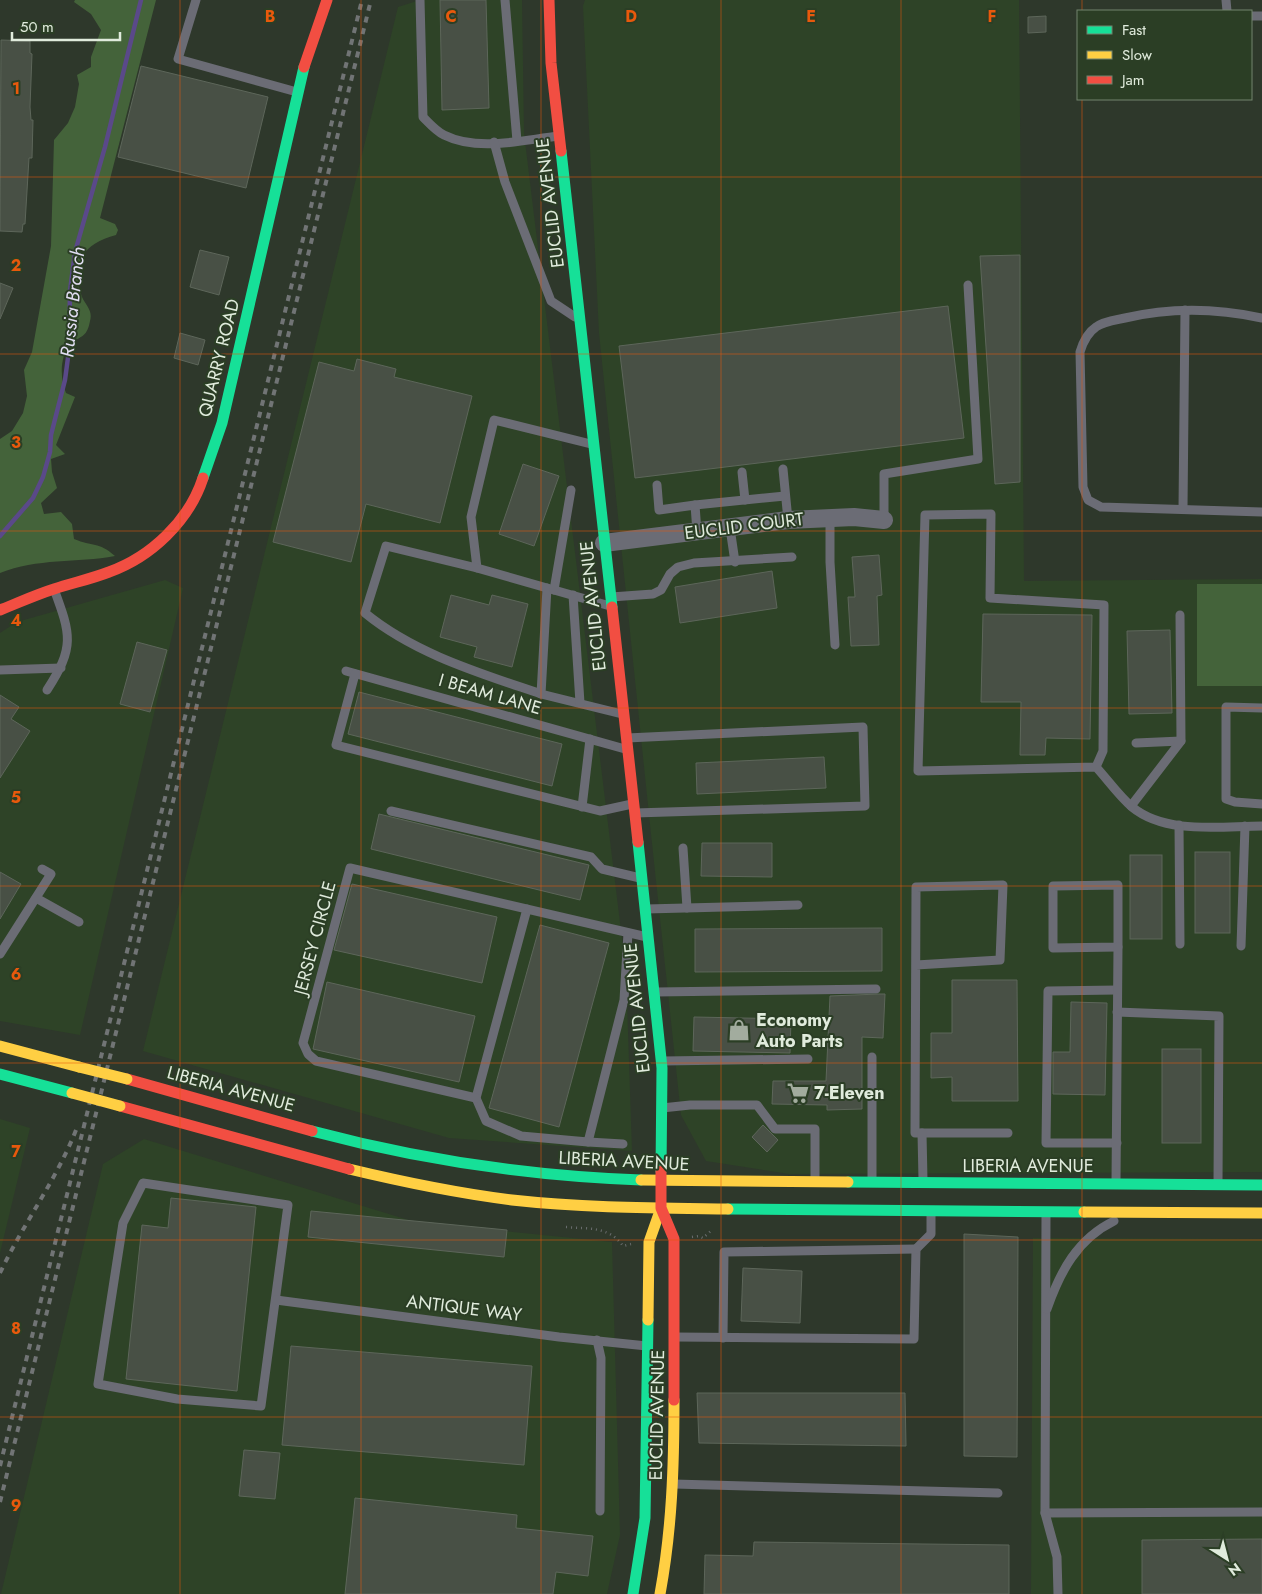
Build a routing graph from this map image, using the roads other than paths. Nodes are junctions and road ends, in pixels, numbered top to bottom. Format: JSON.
{"nodes":[{"id":1,"x":196,"y":0,"type":"edge"},
{"id":2,"x":327,"y":0,"type":"edge"},
{"id":3,"x":420,"y":0,"type":"edge"},
{"id":4,"x":505,"y":0,"type":"edge"},
{"id":5,"x":549,"y":0,"type":"edge"},
{"id":6,"x":298,"y":92,"type":"junction"},
{"id":7,"x":559,"y":136,"type":"junction"},
{"id":8,"x":517,"y":141,"type":"junction"},
{"id":9,"x":494,"y":142,"type":"junction"},
{"id":10,"x":968,"y":285,"type":"dead end"},
{"id":11,"x":1185,"y":310,"type":"junction"},
{"id":12,"x":1262,"y":318,"type":"edge"},
{"id":13,"x":581,"y":321,"type":"junction"},
{"id":14,"x":594,"y":445,"type":"junction"},
{"id":15,"x":783,"y":469,"type":"dead end"},
{"id":16,"x":742,"y":472,"type":"dead end"},
{"id":17,"x":657,"y":485,"type":"dead end"},
{"id":18,"x":571,"y":490,"type":"dead end"},
{"id":19,"x":785,"y":496,"type":"junction"},
{"id":20,"x":745,"y":500,"type":"junction"},
{"id":21,"x":695,"y":505,"type":"junction"},
{"id":22,"x":1183,"y":508,"type":"junction"},
{"id":23,"x":1262,"y":512,"type":"edge"},
{"id":24,"x":830,"y":517,"type":"junction"},
{"id":25,"x":788,"y":520,"type":"junction"},
{"id":26,"x":884,"y":520,"type":"joint"},
{"id":27,"x":730,"y":528,"type":"junction"},
{"id":28,"x":697,"y":532,"type":"junction"},
{"id":29,"x":604,"y":543,"type":"junction"},
{"id":30,"x":792,"y":557,"type":"dead end"},
{"id":31,"x":736,"y":562,"type":"junction"},
{"id":32,"x":478,"y":568,"type":"junction"},
{"id":33,"x":54,"y":589,"type":"junction"},
{"id":34,"x":550,"y":589,"type":"junction"},
{"id":35,"x":572,"y":595,"type":"junction"},
{"id":36,"x":610,"y":601,"type":"junction"},
{"id":37,"x":0,"y":610,"type":"edge"},
{"id":38,"x":1180,"y":616,"type":"dead end"},
{"id":39,"x":835,"y":645,"type":"dead end"},
{"id":40,"x":61,"y":668,"type":"junction"},
{"id":41,"x":0,"y":670,"type":"edge"},
{"id":42,"x":346,"y":671,"type":"dead end"},
{"id":43,"x":356,"y":674,"type":"junction"},
{"id":44,"x":47,"y":690,"type":"dead end"},
{"id":45,"x":541,"y":694,"type":"junction"},
{"id":46,"x":580,"y":703,"type":"junction"},
{"id":47,"x":1262,"y":708,"type":"edge"},
{"id":48,"x":622,"y":714,"type":"junction"},
{"id":49,"x":590,"y":739,"type":"junction"},
{"id":50,"x":1181,"y":741,"type":"junction"},
{"id":51,"x":1136,"y":743,"type":"dead end"},
{"id":52,"x":625,"y":744,"type":"junction"},
{"id":53,"x":1096,"y":767,"type":"junction"},
{"id":54,"x":1262,"y":804,"type":"edge"},
{"id":55,"x":1131,"y":806,"type":"junction"},
{"id":56,"x":582,"y":807,"type":"junction"},
{"id":57,"x":632,"y":808,"type":"junction"},
{"id":58,"x":391,"y":811,"type":"dead end"},
{"id":59,"x":1179,"y":824,"type":"junction"},
{"id":60,"x":1245,"y":826,"type":"junction"},
{"id":61,"x":1262,"y":826,"type":"edge"},
{"id":62,"x":683,"y":848,"type":"dead end"},
{"id":63,"x":42,"y":869,"type":"dead end"},
{"id":64,"x":641,"y":878,"type":"junction"},
{"id":65,"x":36,"y":898,"type":"junction"},
{"id":66,"x":798,"y":905,"type":"dead end"},
{"id":67,"x":687,"y":908,"type":"junction"},
{"id":68,"x":527,"y":909,"type":"junction"},
{"id":69,"x":644,"y":910,"type":"junction"},
{"id":70,"x":79,"y":922,"type":"dead end"},
{"id":71,"x":628,"y":933,"type":"junction"},
{"id":72,"x":648,"y":937,"type":"junction"},
{"id":73,"x":1180,"y":944,"type":"dead end"},
{"id":74,"x":1241,"y":946,"type":"dead end"},
{"id":75,"x":1118,"y":947,"type":"junction"},
{"id":76,"x":0,"y":954,"type":"edge"},
{"id":77,"x":916,"y":965,"type":"junction"},
{"id":78,"x":876,"y":988,"type":"dead end"},
{"id":79,"x":1117,"y":990,"type":"junction"},
{"id":80,"x":654,"y":992,"type":"junction"},
{"id":81,"x":1117,"y":1012,"type":"junction"},
{"id":82,"x":0,"y":1046,"type":"edge"},
{"id":83,"x":872,"y":1057,"type":"dead end"},
{"id":84,"x":808,"y":1059,"type":"dead end"},
{"id":85,"x":661,"y":1061,"type":"junction"},
{"id":86,"x":0,"y":1074,"type":"edge"},
{"id":87,"x":476,"y":1098,"type":"junction"},
{"id":88,"x":661,"y":1108,"type":"junction"},
{"id":89,"x":922,"y":1133,"type":"junction"},
{"id":90,"x":1008,"y":1133,"type":"dead end"},
{"id":91,"x":588,"y":1142,"type":"junction"},
{"id":92,"x":1116,"y":1143,"type":"junction"},
{"id":93,"x":623,"y":1144,"type":"dead end"},
{"id":94,"x":659,"y":1181,"type":"junction"},
{"id":95,"x":815,"y":1182,"type":"junction"},
{"id":96,"x":872,"y":1182,"type":"junction"},
{"id":97,"x":923,"y":1183,"type":"junction"},
{"id":98,"x":1116,"y":1184,"type":"junction"},
{"id":99,"x":1218,"y":1185,"type":"junction"},
{"id":100,"x":1262,"y":1185,"type":"edge"},
{"id":101,"x":661,"y":1208,"type":"junction"},
{"id":102,"x":931,"y":1210,"type":"junction"},
{"id":103,"x":1046,"y":1211,"type":"junction"},
{"id":104,"x":1132,"y":1212,"type":"junction"},
{"id":105,"x":1262,"y":1213,"type":"edge"},
{"id":106,"x":916,"y":1249,"type":"junction"},
{"id":107,"x":276,"y":1300,"type":"junction"},
{"id":108,"x":1044,"y":1317,"type":"junction"},
{"id":109,"x":675,"y":1337,"type":"junction"},
{"id":110,"x":724,"y":1338,"type":"junction"},
{"id":111,"x":597,"y":1340,"type":"junction"},
{"id":112,"x":648,"y":1346,"type":"junction"},
{"id":113,"x":674,"y":1484,"type":"junction"},
{"id":114,"x":998,"y":1493,"type":"dead end"},
{"id":115,"x":600,"y":1510,"type":"dead end"},
{"id":116,"x":1262,"y":1512,"type":"edge"},
{"id":117,"x":1045,"y":1513,"type":"junction"},
{"id":118,"x":633,"y":1594,"type":"edge"},
{"id":119,"x":660,"y":1594,"type":"edge"},
{"id":120,"x":1058,"y":1594,"type":"edge"}],
"edges":[{"from":1,"to":6,"type":"lane"},
{"from":2,"to":6,"type":"main road","name":"QUARRY ROAD"},
{"from":3,"to":9,"type":"lane"},
{"from":4,"to":8,"type":"lane"},
{"from":5,"to":7,"type":"main road","name":"EUCLID AVENUE"},
{"from":6,"to":33,"type":"main road","name":"QUARRY ROAD"},
{"from":7,"to":8,"type":"lane"},
{"from":7,"to":13,"type":"main road","name":"EUCLID AVENUE"},
{"from":8,"to":9,"type":"lane"},
{"from":9,"to":13,"type":"lane"},
{"from":10,"to":26,"type":"lane"},
{"from":11,"to":12,"type":"lane"},
{"from":11,"to":22,"type":"lane"},
{"from":11,"to":22,"type":"lane"},
{"from":13,"to":14,"type":"main road","name":"EUCLID AVENUE"},
{"from":14,"to":29,"type":"main road","name":"EUCLID AVENUE"},
{"from":14,"to":32,"type":"lane"},
{"from":15,"to":19,"type":"lane"},
{"from":16,"to":20,"type":"lane"},
{"from":17,"to":21,"type":"lane"},
{"from":18,"to":34,"type":"lane"},
{"from":19,"to":20,"type":"lane"},
{"from":19,"to":25,"type":"lane"},
{"from":20,"to":21,"type":"lane"},
{"from":21,"to":28,"type":"lane"},
{"from":22,"to":23,"type":"lane"},
{"from":24,"to":25,"type":"street","name":"EUCLID COURT"},
{"from":24,"to":26,"type":"street","name":"EUCLID COURT"},
{"from":24,"to":39,"type":"lane"},
{"from":25,"to":27,"type":"street","name":"EUCLID COURT"},
{"from":27,"to":28,"type":"street","name":"EUCLID COURT"},
{"from":27,"to":31,"type":"lane"},
{"from":28,"to":29,"type":"street","name":"EUCLID COURT"},
{"from":29,"to":36,"type":"main road","name":"EUCLID AVENUE"},
{"from":30,"to":31,"type":"lane"},
{"from":31,"to":36,"type":"lane"},
{"from":32,"to":34,"type":"lane"},
{"from":32,"to":45,"type":"lane"},
{"from":33,"to":37,"type":"main road","name":"QUARRY ROAD"},
{"from":33,"to":40,"type":"lane"},
{"from":34,"to":35,"type":"lane"},
{"from":34,"to":45,"type":"lane"},
{"from":35,"to":36,"type":"lane"},
{"from":35,"to":46,"type":"lane"},
{"from":36,"to":48,"type":"main road","name":"EUCLID AVENUE"},
{"from":38,"to":50,"type":"lane"},
{"from":40,"to":41,"type":"lane"},
{"from":40,"to":44,"type":"lane"},
{"from":42,"to":43,"type":"lane","name":"I BEAM LANE"},
{"from":43,"to":49,"type":"lane","name":"I BEAM LANE"},
{"from":43,"to":56,"type":"lane"},
{"from":45,"to":46,"type":"lane"},
{"from":46,"to":48,"type":"lane"},
{"from":47,"to":54,"type":"lane"},
{"from":48,"to":52,"type":"main road","name":"EUCLID AVENUE"},
{"from":49,"to":52,"type":"lane","name":"I BEAM LANE"},
{"from":49,"to":56,"type":"lane"},
{"from":50,"to":51,"type":"lane"},
{"from":50,"to":55,"type":"lane"},
{"from":52,"to":57,"type":"main road","name":"EUCLID AVENUE"},
{"from":52,"to":57,"type":"lane","name":"I BEAM LANE"},
{"from":53,"to":53,"type":"lane"},
{"from":53,"to":55,"type":"lane"},
{"from":55,"to":59,"type":"lane"},
{"from":56,"to":57,"type":"lane"},
{"from":57,"to":64,"type":"main road","name":"EUCLID AVENUE"},
{"from":58,"to":64,"type":"lane"},
{"from":59,"to":60,"type":"lane"},
{"from":59,"to":73,"type":"lane"},
{"from":60,"to":61,"type":"lane"},
{"from":60,"to":74,"type":"lane"},
{"from":62,"to":67,"type":"lane"},
{"from":63,"to":65,"type":"lane"},
{"from":64,"to":69,"type":"main road","name":"EUCLID AVENUE"},
{"from":65,"to":70,"type":"lane"},
{"from":65,"to":76,"type":"lane"},
{"from":66,"to":67,"type":"lane"},
{"from":67,"to":69,"type":"lane"},
{"from":68,"to":71,"type":"lane","name":"JERSEY CIRCLE"},
{"from":68,"to":87,"type":"lane"},
{"from":68,"to":87,"type":"lane","name":"JERSEY CIRCLE"},
{"from":69,"to":72,"type":"main road","name":"EUCLID AVENUE"},
{"from":71,"to":72,"type":"lane","name":"JERSEY CIRCLE"},
{"from":71,"to":91,"type":"lane"},
{"from":72,"to":80,"type":"main road","name":"EUCLID AVENUE"},
{"from":75,"to":75,"type":"lane"},
{"from":75,"to":79,"type":"lane"},
{"from":77,"to":77,"type":"lane"},
{"from":77,"to":89,"type":"lane"},
{"from":78,"to":80,"type":"lane"},
{"from":79,"to":81,"type":"lane"},
{"from":79,"to":92,"type":"lane"},
{"from":80,"to":85,"type":"main road","name":"EUCLID AVENUE"},
{"from":81,"to":92,"type":"lane"},
{"from":81,"to":99,"type":"lane"},
{"from":82,"to":94,"type":"main road","name":"LIBERIA AVENUE","bridge":true},
{"from":83,"to":96,"type":"lane"},
{"from":84,"to":85,"type":"lane"},
{"from":85,"to":88,"type":"main road","name":"EUCLID AVENUE"},
{"from":86,"to":101,"type":"main road","bridge":true},
{"from":87,"to":91,"type":"lane"},
{"from":88,"to":94,"type":"main road","name":"EUCLID AVENUE"},
{"from":88,"to":95,"type":"lane"},
{"from":89,"to":90,"type":"lane"},
{"from":89,"to":97,"type":"lane"},
{"from":91,"to":93,"type":"lane"},
{"from":92,"to":98,"type":"lane"},
{"from":94,"to":95,"type":"main road","name":"LIBERIA AVENUE"},
{"from":94,"to":101,"type":"main road","name":"EUCLID AVENUE"},
{"from":95,"to":96,"type":"main road","name":"LIBERIA AVENUE"},
{"from":96,"to":97,"type":"main road","name":"LIBERIA AVENUE"},
{"from":97,"to":98,"type":"main road","name":"LIBERIA AVENUE"},
{"from":98,"to":99,"type":"main road","name":"LIBERIA AVENUE"},
{"from":99,"to":100,"type":"main road","name":"LIBERIA AVENUE"},
{"from":101,"to":102,"type":"main road"},
{"from":101,"to":109,"type":"main road","name":"EUCLID AVENUE"},
{"from":101,"to":112,"type":"main road","name":"EUCLID AVENUE"},
{"from":102,"to":103,"type":"main road"},
{"from":102,"to":106,"type":"lane"},
{"from":103,"to":104,"type":"main road"},
{"from":103,"to":108,"type":"lane"},
{"from":104,"to":105,"type":"main road"},
{"from":104,"to":108,"type":"lane"},
{"from":106,"to":110,"type":"lane"},
{"from":106,"to":110,"type":"lane"},
{"from":107,"to":107,"type":"lane"},
{"from":107,"to":111,"type":"lane","name":"ANTIQUE WAY"},
{"from":108,"to":117,"type":"lane"},
{"from":109,"to":110,"type":"lane"},
{"from":109,"to":113,"type":"main road","name":"EUCLID AVENUE"},
{"from":111,"to":112,"type":"lane","name":"ANTIQUE WAY"},
{"from":111,"to":115,"type":"lane"},
{"from":112,"to":118,"type":"main road","name":"EUCLID AVENUE"},
{"from":113,"to":114,"type":"lane"},
{"from":113,"to":119,"type":"main road","name":"EUCLID AVENUE"},
{"from":116,"to":117,"type":"lane"},
{"from":117,"to":120,"type":"lane"}]}
